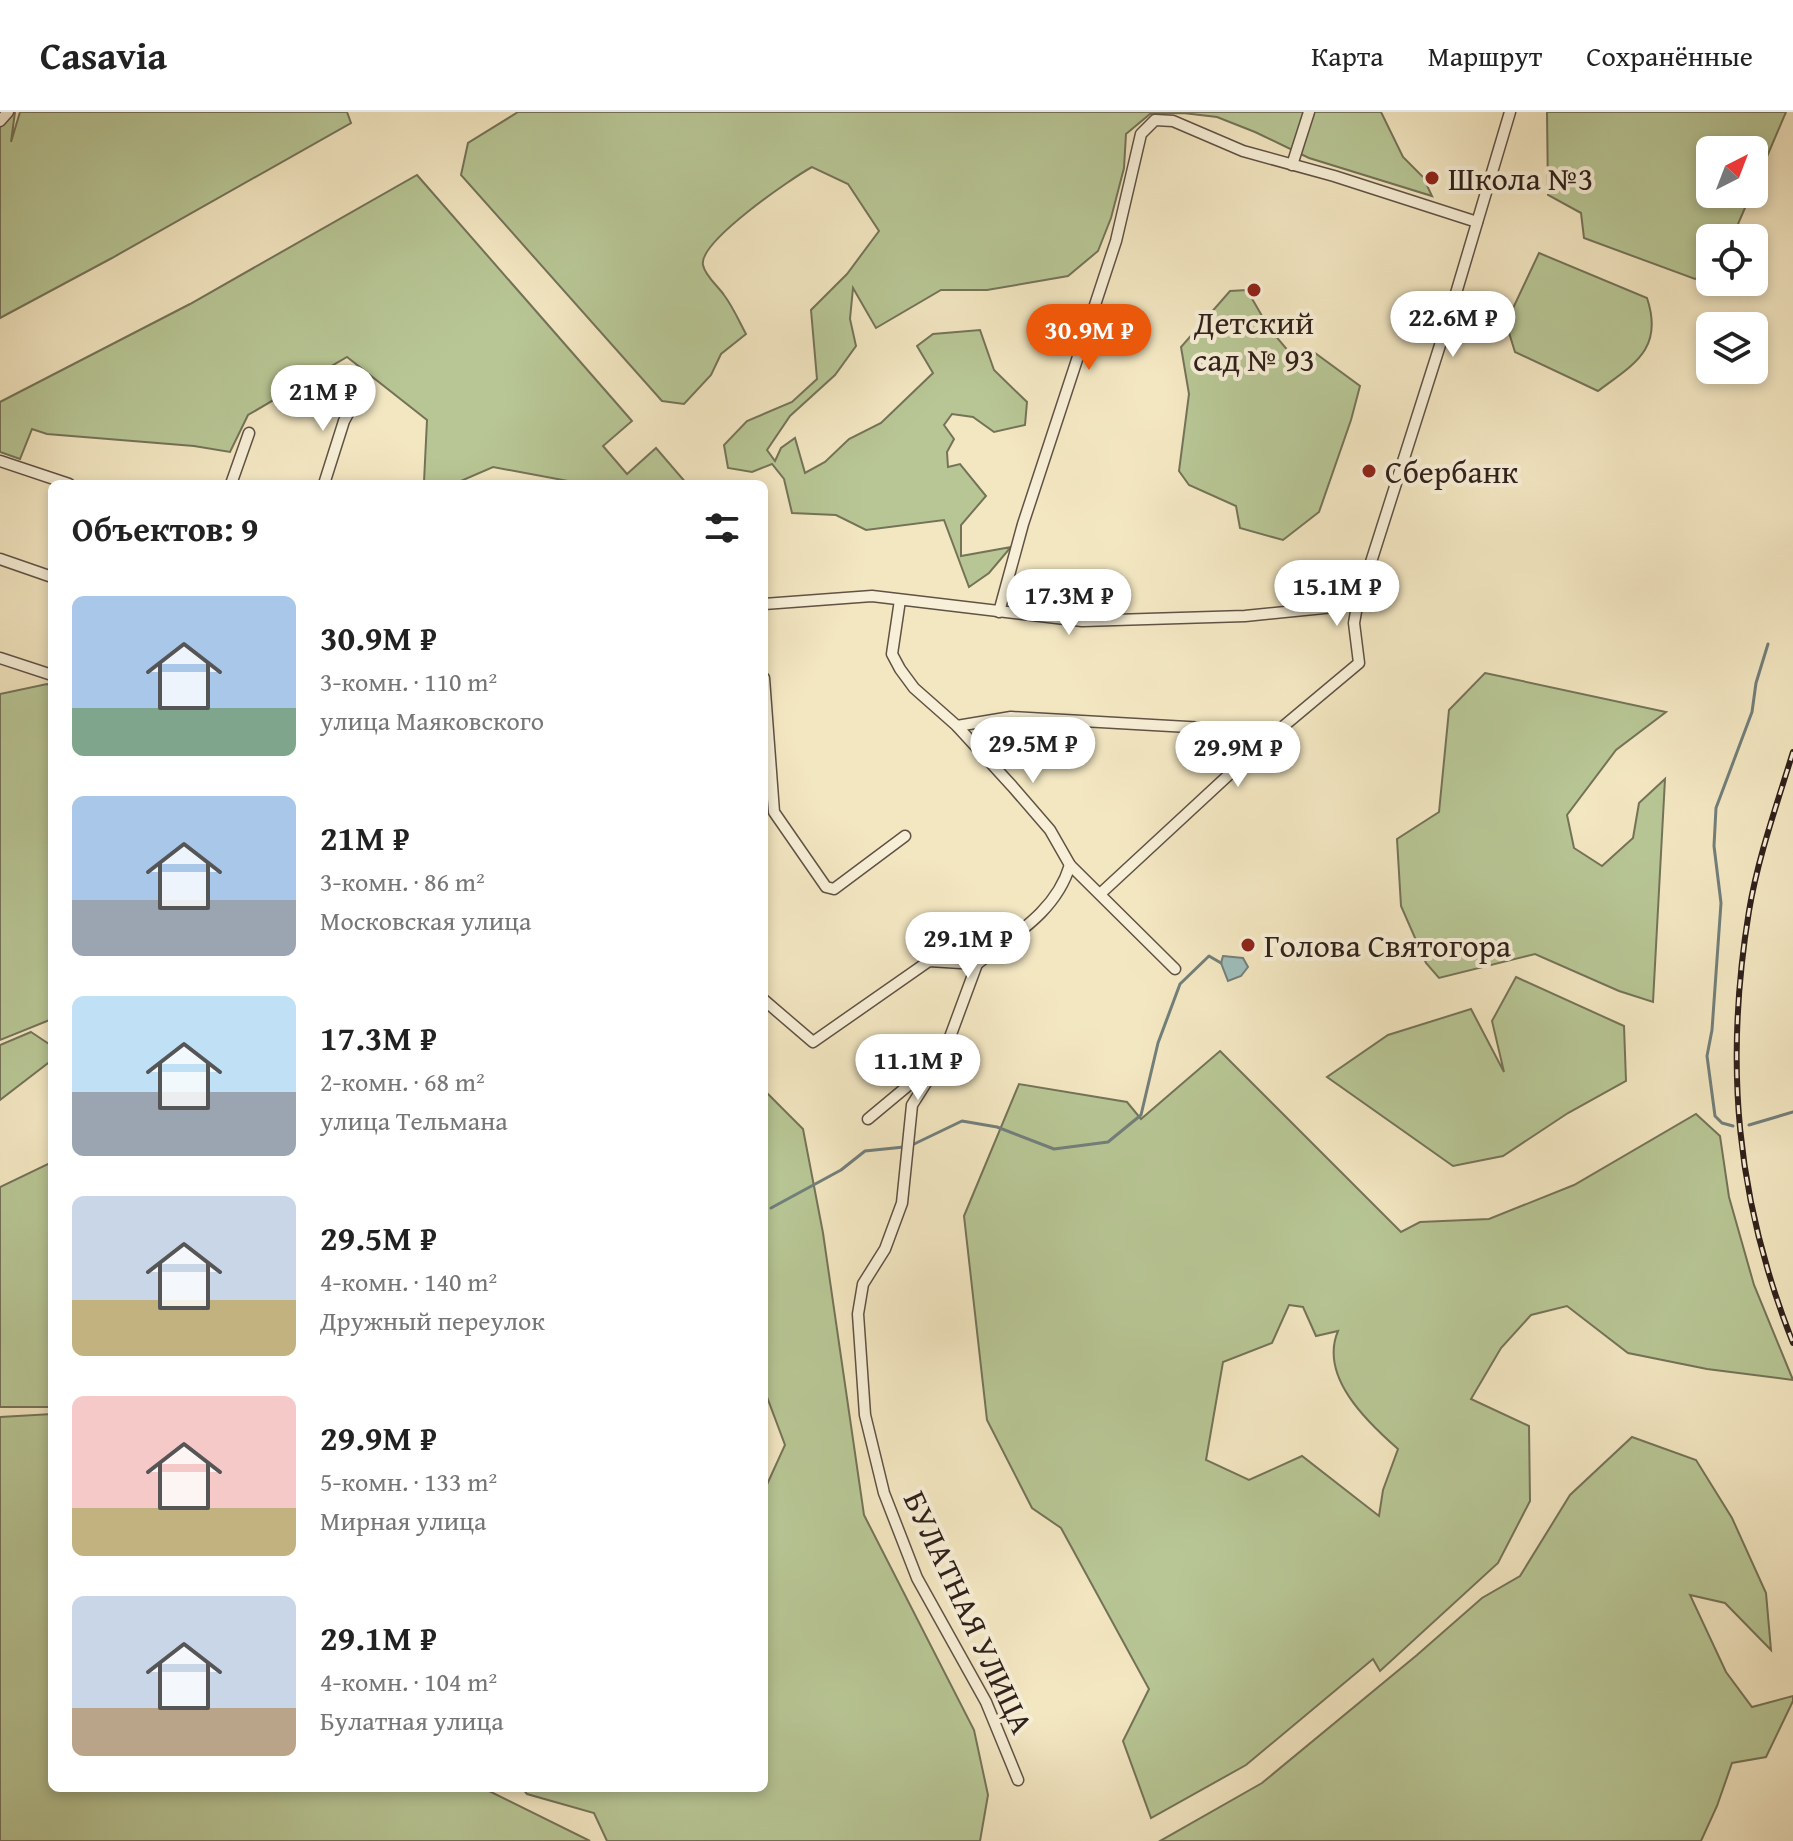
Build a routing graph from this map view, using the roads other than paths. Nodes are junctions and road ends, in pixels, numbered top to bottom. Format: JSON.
{"nodes":[{"id":1,"x":8,"y":112,"type":"edge"},
{"id":2,"x":1309,"y":112,"type":"edge"},
{"id":3,"x":1510,"y":112,"type":"edge"},
{"id":4,"x":0,"y":121,"type":"edge"},
{"id":5,"x":1292,"y":165,"type":"junction"},
{"id":6,"x":1477,"y":222,"type":"junction"},
{"id":7,"x":357,"y":397,"type":"dead end"},
{"id":8,"x":249,"y":433,"type":"dead end"},
{"id":9,"x":0,"y":461,"type":"edge"},
{"id":10,"x":57,"y":480,"type":"edge"},
{"id":11,"x":232,"y":480,"type":"edge"},
{"id":12,"x":325,"y":480,"type":"edge"},
{"id":13,"x":0,"y":559,"type":"edge"},
{"id":14,"x":48,"y":576,"type":"edge"},
{"id":15,"x":1360,"y":595,"type":"junction"},
{"id":16,"x":900,"y":600,"type":"junction"},
{"id":17,"x":768,"y":604,"type":"edge"},
{"id":18,"x":999,"y":612,"type":"junction"},
{"id":19,"x":0,"y":658,"type":"edge"},
{"id":20,"x":48,"y":674,"type":"edge"},
{"id":21,"x":957,"y":726,"type":"junction"},
{"id":22,"x":1275,"y":732,"type":"junction"},
{"id":23,"x":768,"y":786,"type":"edge"},
{"id":24,"x":769,"y":813,"type":"edge"},
{"id":25,"x":905,"y":836,"type":"dead end"},
{"id":26,"x":1070,"y":865,"type":"junction"},
{"id":27,"x":1100,"y":894,"type":"junction"},
{"id":28,"x":977,"y":964,"type":"junction"},
{"id":29,"x":1175,"y":969,"type":"dead end"},
{"id":30,"x":768,"y":1003,"type":"edge"},
{"id":31,"x":943,"y":1056,"type":"junction"},
{"id":32,"x":868,"y":1119,"type":"dead end"},
{"id":33,"x":1018,"y":1780,"type":"dead end"}],
"edges":[{"from":1,"to":4,"type":"street"},
{"from":2,"to":5,"type":"street"},
{"from":3,"to":6,"type":"street"},
{"from":5,"to":6,"type":"street"},
{"from":5,"to":18,"type":"street"},
{"from":6,"to":15,"type":"street"},
{"from":7,"to":12,"type":"street"},
{"from":8,"to":11,"type":"street"},
{"from":9,"to":10,"type":"street"},
{"from":13,"to":14,"type":"street"},
{"from":15,"to":18,"type":"street"},
{"from":15,"to":22,"type":"street"},
{"from":16,"to":17,"type":"street"},
{"from":16,"to":18,"type":"street"},
{"from":16,"to":21,"type":"street"},
{"from":19,"to":20,"type":"street"},
{"from":21,"to":22,"type":"street"},
{"from":21,"to":26,"type":"street"},
{"from":22,"to":27,"type":"street"},
{"from":23,"to":24,"type":"street"},
{"from":24,"to":25,"type":"street"},
{"from":26,"to":27,"type":"street"},
{"from":26,"to":28,"type":"street"},
{"from":27,"to":29,"type":"street"},
{"from":28,"to":30,"type":"street"},
{"from":28,"to":31,"type":"street","name":"БУЛАТНАЯ УЛИЦА"},
{"from":31,"to":32,"type":"street"},
{"from":31,"to":33,"type":"street","name":"БУЛАТНАЯ УЛИЦА"}]}
